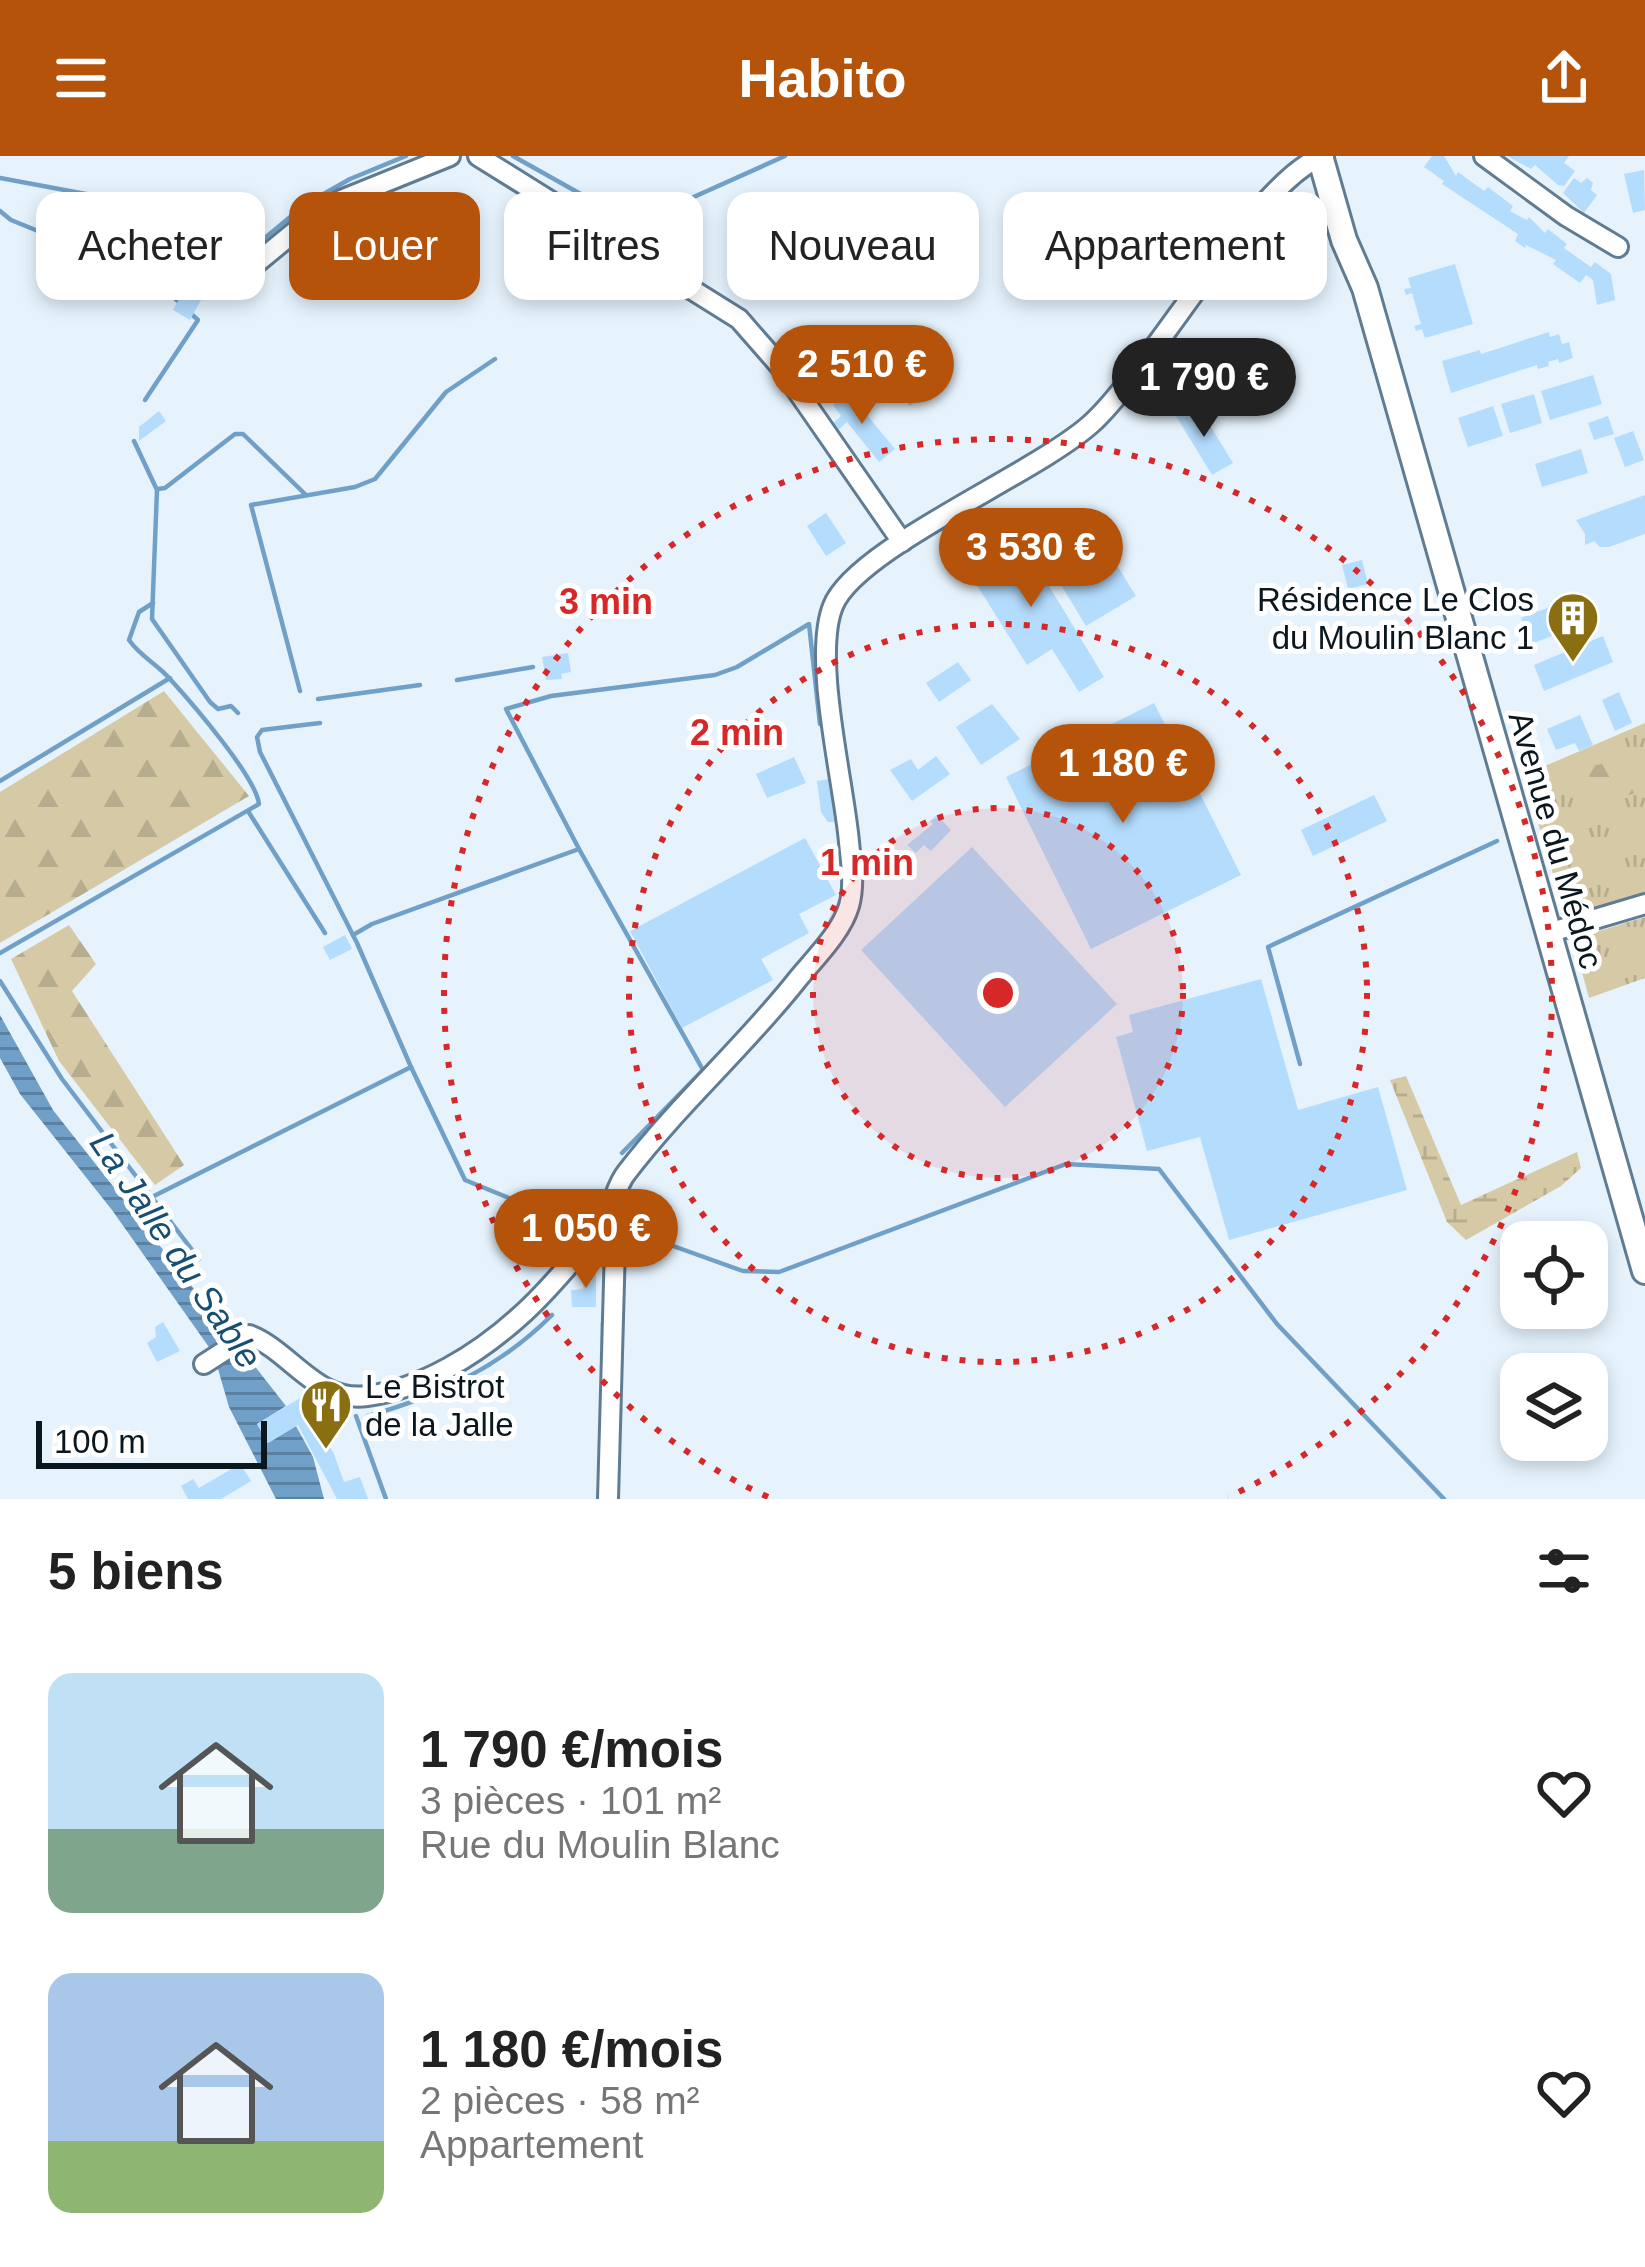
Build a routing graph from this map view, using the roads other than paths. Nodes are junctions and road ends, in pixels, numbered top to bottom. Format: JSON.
{"nodes":[{"id":1,"x":450,"y":156,"type":"edge"},
{"id":2,"x":478,"y":156,"type":"edge"},
{"id":3,"x":1322,"y":156,"type":"edge"},
{"id":4,"x":1335,"y":156,"type":"edge"},
{"id":5,"x":1484,"y":156,"type":"edge"},
{"id":6,"x":1618,"y":247,"type":"dead end"},
{"id":7,"x":265,"y":256,"type":"edge"},
{"id":8,"x":1364,"y":288,"type":"junction"},
{"id":9,"x":902,"y":542,"type":"junction"},
{"id":10,"x":1645,"y":904,"type":"edge"},
{"id":11,"x":1548,"y":933,"type":"junction"},
{"id":12,"x":608,"y":1214,"type":"junction"},
{"id":13,"x":1639,"y":1225,"type":"edge"},
{"id":14,"x":1645,"y":1271,"type":"edge"},
{"id":15,"x":204,"y":1364,"type":"dead end"},
{"id":16,"x":608,"y":1499,"type":"edge"}],
"edges":[{"from":1,"to":7,"type":"street"},
{"from":2,"to":9,"type":"street"},
{"from":3,"to":8,"type":"main road","name":"Avenue du Médoc"},
{"from":3,"to":9,"type":"street"},
{"from":4,"to":8,"type":"main road","name":"Avenue du Médoc"},
{"from":5,"to":6,"type":"street"},
{"from":8,"to":11,"type":"main road","name":"Avenue du Médoc"},
{"from":9,"to":12,"type":"street"},
{"from":10,"to":11,"type":"street"},
{"from":11,"to":13,"type":"main road","name":"Avenue du Médoc"},
{"from":12,"to":15,"type":"street"},
{"from":12,"to":16,"type":"street"},
{"from":13,"to":14,"type":"main road","name":"Avenue du Médoc"}]}
